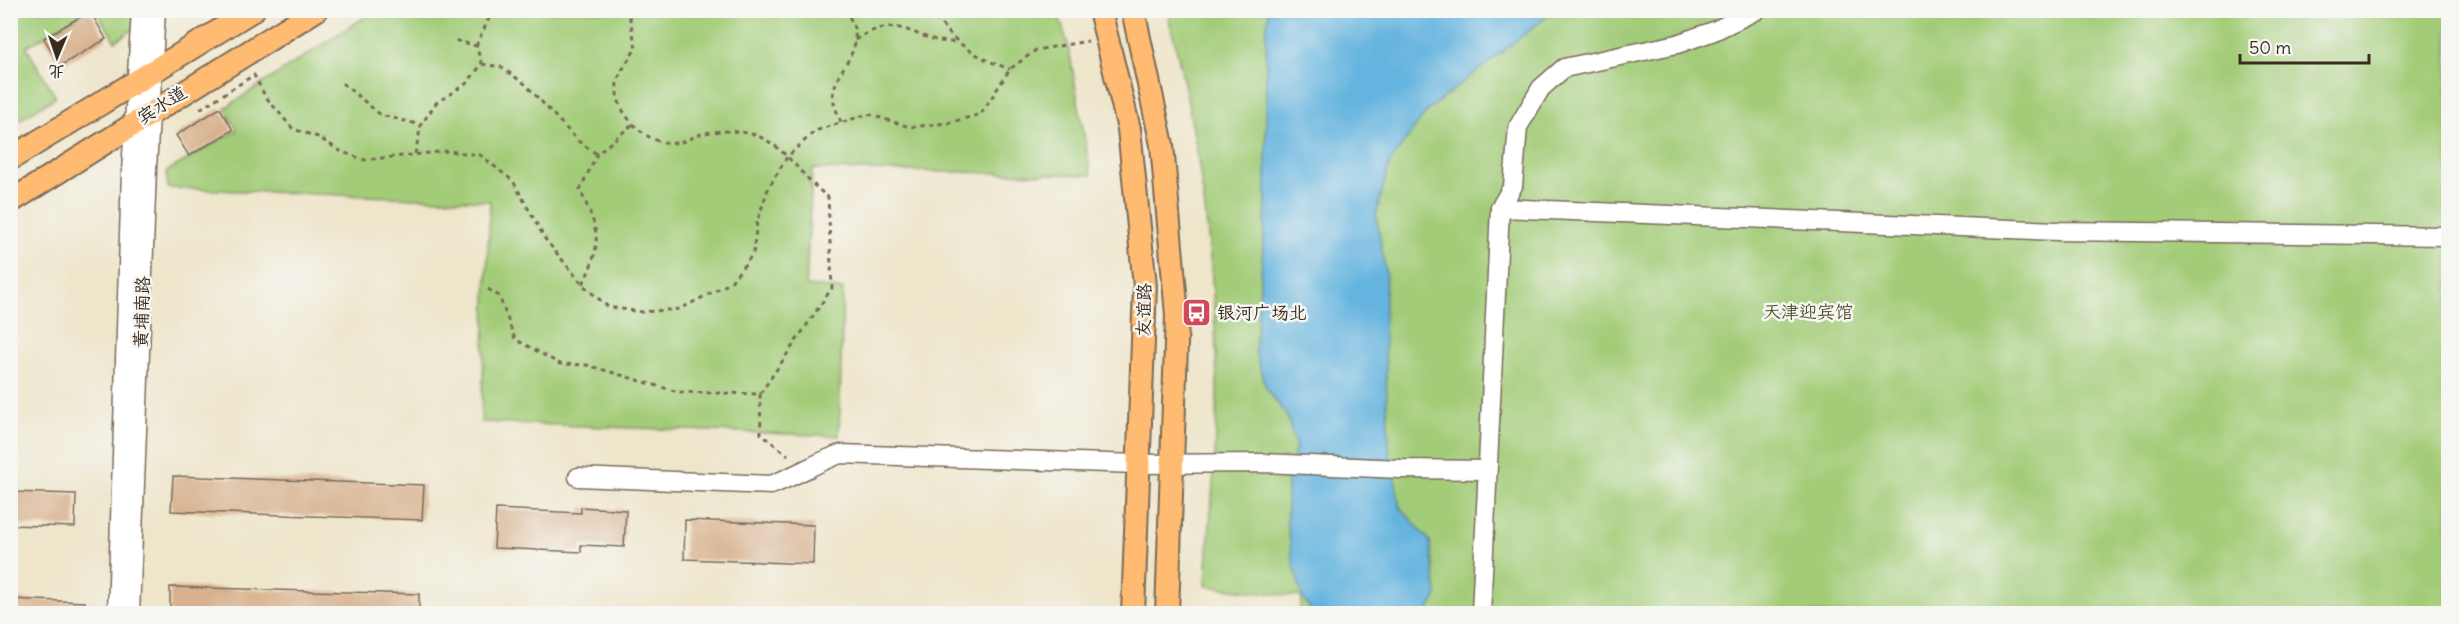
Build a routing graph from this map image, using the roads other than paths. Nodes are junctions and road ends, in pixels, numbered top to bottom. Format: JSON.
{"nodes":[{"id":1,"x":141,"y":10,"type":"edge"},
{"id":2,"x":156,"y":10,"type":"edge"},
{"id":3,"x":253,"y":10,"type":"edge"},
{"id":4,"x":316,"y":10,"type":"edge"},
{"id":5,"x":1100,"y":10,"type":"edge"},
{"id":6,"x":1133,"y":10,"type":"edge"},
{"id":7,"x":1757,"y":10,"type":"edge"},
{"id":8,"x":145,"y":77,"type":"junction"},
{"id":9,"x":142,"y":117,"type":"junction"},
{"id":10,"x":10,"y":159,"type":"edge"},
{"id":11,"x":10,"y":202,"type":"edge"},
{"id":12,"x":1500,"y":208,"type":"junction"},
{"id":13,"x":2448,"y":236,"type":"edge"},
{"id":14,"x":1138,"y":464,"type":"junction"},
{"id":15,"x":1173,"y":464,"type":"junction"},
{"id":16,"x":1486,"y":470,"type":"junction"},
{"id":17,"x":578,"y":477,"type":"dead end"},
{"id":18,"x":117,"y":614,"type":"edge"},
{"id":19,"x":130,"y":614,"type":"edge"},
{"id":20,"x":1133,"y":614,"type":"edge"},
{"id":21,"x":1167,"y":614,"type":"edge"},
{"id":22,"x":1481,"y":614,"type":"edge"}],
"edges":[{"from":1,"to":8,"type":"street","name":"黄埔南路"},
{"from":2,"to":8,"type":"street","name":"黄埔南路"},
{"from":3,"to":8,"type":"main road","name":"宾水道"},
{"from":4,"to":9,"type":"main road","name":"宾水道"},
{"from":5,"to":14,"type":"main road","name":"友谊路"},
{"from":6,"to":15,"type":"main road","name":"友谊路"},
{"from":7,"to":12,"type":"street"},
{"from":8,"to":9,"type":"street","name":"黄埔南路"},
{"from":8,"to":10,"type":"main road","name":"宾水道"},
{"from":9,"to":11,"type":"main road","name":"宾水道"},
{"from":9,"to":18,"type":"street","name":"黄埔南路"},
{"from":9,"to":19,"type":"street","name":"黄埔南路"},
{"from":12,"to":13,"type":"street"},
{"from":12,"to":16,"type":"street"},
{"from":14,"to":15,"type":"street"},
{"from":14,"to":17,"type":"street"},
{"from":14,"to":20,"type":"main road","name":"友谊路"},
{"from":15,"to":16,"type":"street"},
{"from":15,"to":21,"type":"main road","name":"友谊路"},
{"from":16,"to":22,"type":"street"}]}
